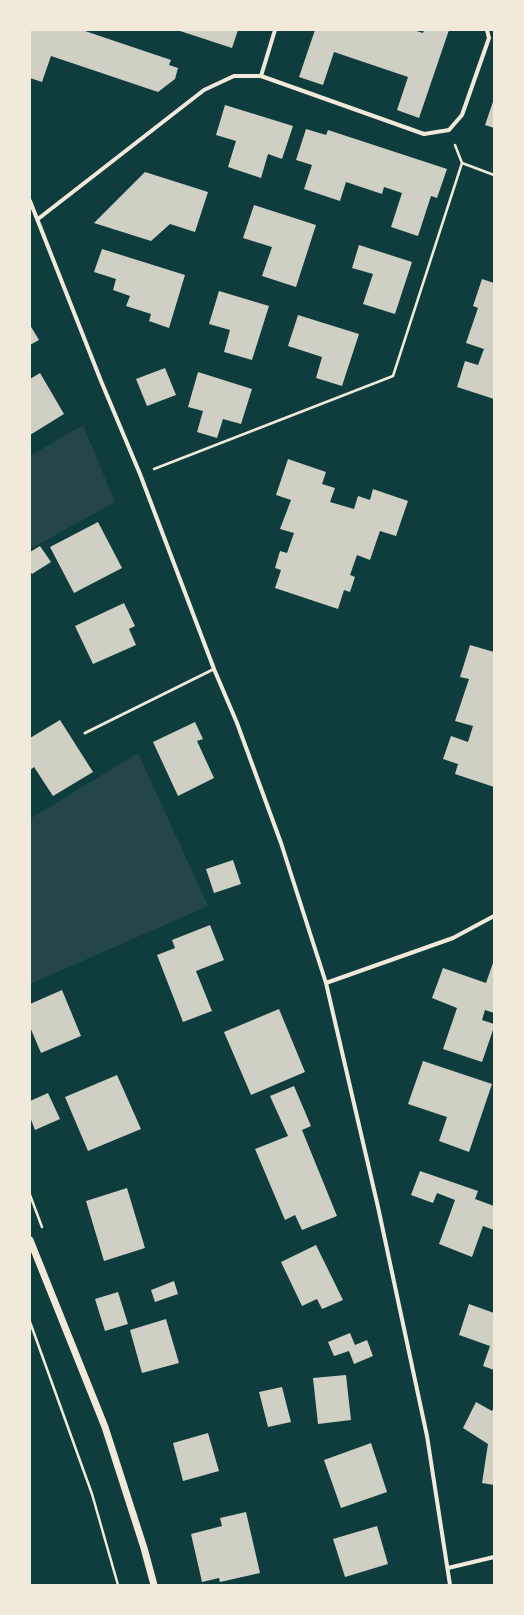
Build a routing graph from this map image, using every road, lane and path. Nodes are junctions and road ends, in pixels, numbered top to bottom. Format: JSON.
{"nodes":[{"id":1,"x":275,"y":30,"type":"edge"},
{"id":2,"x":487,"y":30,"type":"edge"},
{"id":3,"x":260,"y":76,"type":"junction"},
{"id":4,"x":448,"y":130,"type":"junction"},
{"id":5,"x":462,"y":163,"type":"junction"},
{"id":6,"x":494,"y":176,"type":"edge"},
{"id":7,"x":30,"y":201,"type":"edge"},
{"id":8,"x":38,"y":219,"type":"junction"},
{"id":9,"x":140,"y":474,"type":"junction"},
{"id":10,"x":214,"y":669,"type":"junction"},
{"id":11,"x":85,"y":733,"type":"dead end"},
{"id":12,"x":494,"y":916,"type":"edge"},
{"id":13,"x":326,"y":983,"type":"junction"},
{"id":14,"x":30,"y":1240,"type":"edge"},
{"id":15,"x":30,"y":1322,"type":"edge"},
{"id":16,"x":494,"y":1557,"type":"edge"},
{"id":17,"x":448,"y":1568,"type":"junction"},
{"id":18,"x":118,"y":1585,"type":"edge"},
{"id":19,"x":154,"y":1585,"type":"edge"},
{"id":20,"x":450,"y":1585,"type":"edge"}],
"edges":[{"from":1,"to":3,"type":"street"},
{"from":2,"to":4,"type":"street"},
{"from":3,"to":4,"type":"street"},
{"from":3,"to":8,"type":"street"},
{"from":4,"to":5,"type":"path"},
{"from":5,"to":6,"type":"path"},
{"from":5,"to":9,"type":"path"},
{"from":7,"to":8,"type":"street"},
{"from":8,"to":9,"type":"street"},
{"from":9,"to":10,"type":"street"},
{"from":10,"to":11,"type":"lane"},
{"from":10,"to":13,"type":"street"},
{"from":12,"to":13,"type":"street"},
{"from":13,"to":17,"type":"street"},
{"from":14,"to":19,"type":"street"},
{"from":15,"to":18,"type":"path"},
{"from":16,"to":17,"type":"street"},
{"from":17,"to":20,"type":"street"}]}
